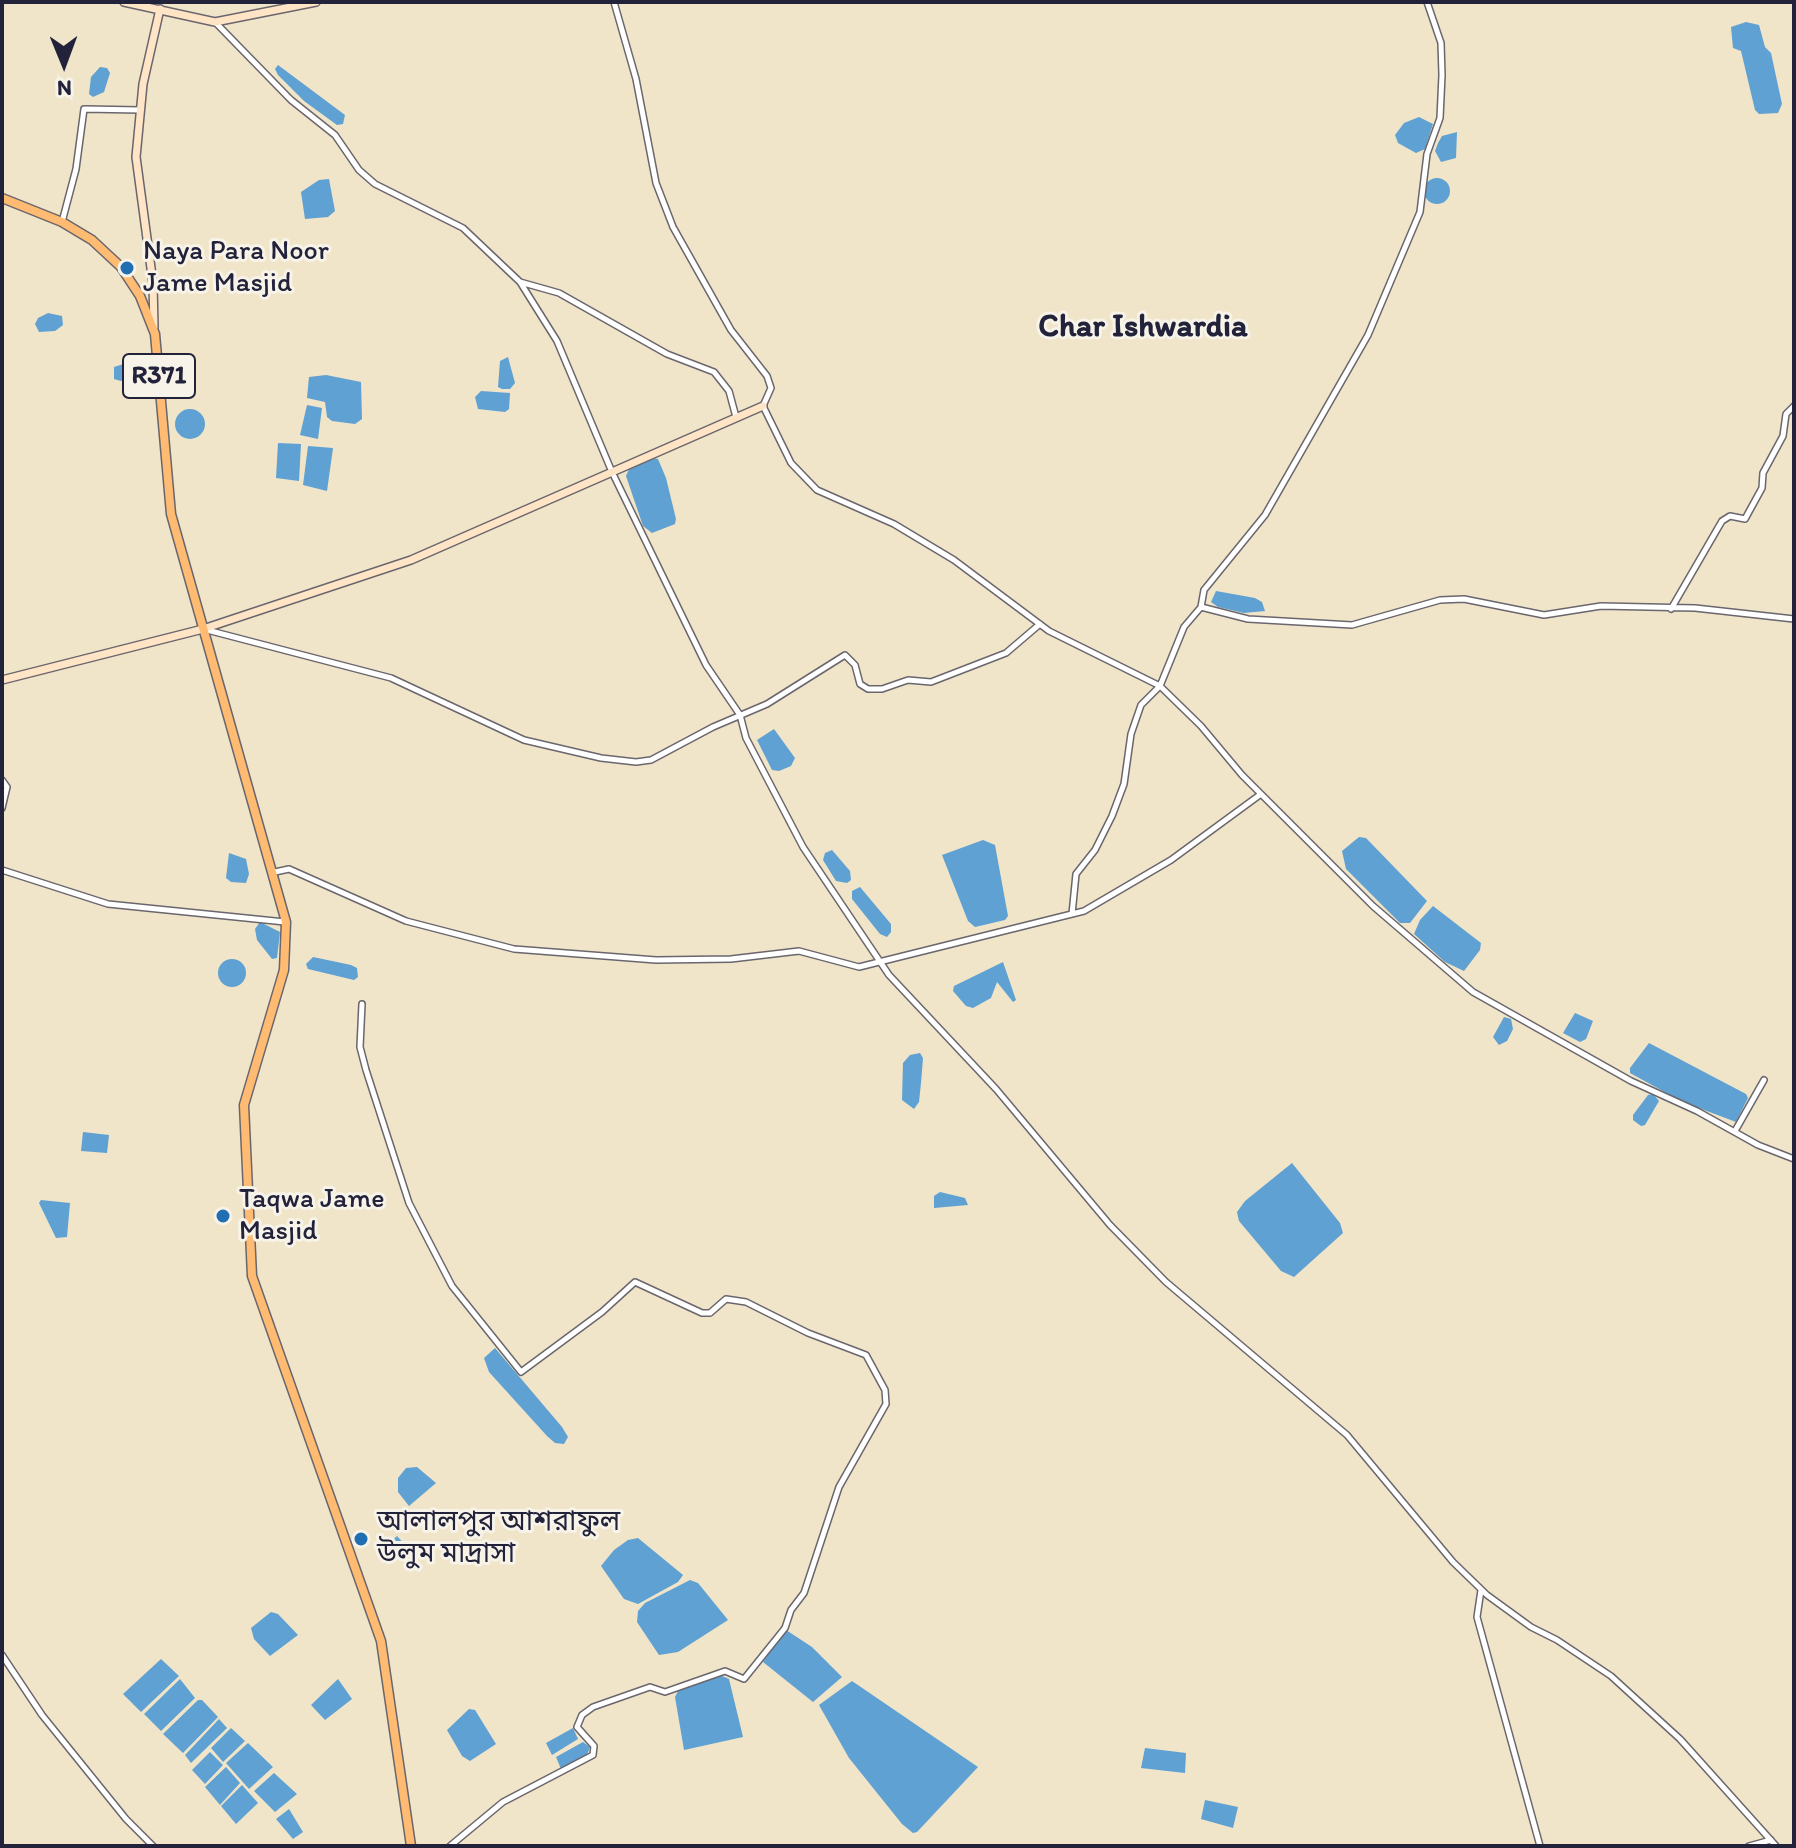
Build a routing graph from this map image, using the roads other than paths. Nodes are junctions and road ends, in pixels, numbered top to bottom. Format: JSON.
{"nodes":[{"id":1,"x":124,"y":2,"type":"edge"},
{"id":2,"x":316,"y":2,"type":"edge"},
{"id":3,"x":614,"y":2,"type":"edge"},
{"id":4,"x":1427,"y":2,"type":"edge"},
{"id":5,"x":160,"y":9,"type":"junction"},
{"id":6,"x":215,"y":22,"type":"junction"},
{"id":7,"x":140,"y":110,"type":"junction"},
{"id":8,"x":2,"y":198,"type":"edge"},
{"id":9,"x":62,"y":222,"type":"junction"},
{"id":10,"x":520,"y":282,"type":"junction"},
{"id":11,"x":155,"y":334,"type":"junction"},
{"id":12,"x":763,"y":406,"type":"junction"},
{"id":13,"x":1794,"y":406,"type":"edge"},
{"id":14,"x":736,"y":417,"type":"junction"},
{"id":15,"x":612,"y":472,"type":"junction"},
{"id":16,"x":1201,"y":607,"type":"junction"},
{"id":17,"x":1671,"y":609,"type":"junction"},
{"id":18,"x":1794,"y":619,"type":"edge"},
{"id":19,"x":1040,"y":624,"type":"junction"},
{"id":20,"x":203,"y":629,"type":"junction"},
{"id":21,"x":2,"y":680,"type":"edge"},
{"id":22,"x":1160,"y":686,"type":"junction"},
{"id":23,"x":740,"y":715,"type":"junction"},
{"id":24,"x":2,"y":780,"type":"edge"},
{"id":25,"x":1261,"y":794,"type":"junction"},
{"id":26,"x":2,"y":808,"type":"edge"},
{"id":27,"x":2,"y":870,"type":"edge"},
{"id":28,"x":275,"y":872,"type":"junction"},
{"id":29,"x":1072,"y":914,"type":"junction"},
{"id":30,"x":286,"y":922,"type":"junction"},
{"id":31,"x":880,"y":964,"type":"junction"},
{"id":32,"x":362,"y":1004,"type":"dead end"},
{"id":33,"x":1764,"y":1080,"type":"dead end"},
{"id":34,"x":1735,"y":1131,"type":"junction"},
{"id":35,"x":1794,"y":1159,"type":"edge"},
{"id":36,"x":1481,"y":1589,"type":"junction"},
{"id":37,"x":2,"y":1655,"type":"edge"},
{"id":38,"x":1774,"y":1843,"type":"edge"},
{"id":39,"x":153,"y":1846,"type":"edge"},
{"id":40,"x":411,"y":1846,"type":"edge"},
{"id":41,"x":450,"y":1846,"type":"edge"},
{"id":42,"x":1540,"y":1846,"type":"edge"},
{"id":43,"x":1749,"y":1846,"type":"edge"}],
"edges":[{"from":1,"to":5,"type":"street"},
{"from":2,"to":6,"type":"street"},
{"from":3,"to":12,"type":"street"},
{"from":4,"to":16,"type":"street"},
{"from":5,"to":6,"type":"street"},
{"from":5,"to":7,"type":"street"},
{"from":6,"to":10,"type":"street"},
{"from":7,"to":9,"type":"street"},
{"from":7,"to":11,"type":"street"},
{"from":8,"to":9,"type":"main road","number":"R371"},
{"from":9,"to":11,"type":"main road","number":"R371"},
{"from":10,"to":14,"type":"street"},
{"from":10,"to":15,"type":"street"},
{"from":11,"to":20,"type":"main road","number":"R371"},
{"from":12,"to":14,"type":"street"},
{"from":12,"to":19,"type":"street"},
{"from":13,"to":17,"type":"street"},
{"from":14,"to":15,"type":"street"},
{"from":15,"to":20,"type":"street"},
{"from":15,"to":23,"type":"street"},
{"from":16,"to":17,"type":"street"},
{"from":16,"to":22,"type":"street"},
{"from":17,"to":18,"type":"street"},
{"from":19,"to":22,"type":"street"},
{"from":19,"to":23,"type":"street"},
{"from":20,"to":21,"type":"street"},
{"from":20,"to":23,"type":"street"},
{"from":20,"to":28,"type":"main road","number":"R371"},
{"from":22,"to":25,"type":"street"},
{"from":22,"to":29,"type":"street"},
{"from":23,"to":31,"type":"street"},
{"from":24,"to":26,"type":"street"},
{"from":25,"to":29,"type":"street"},
{"from":25,"to":34,"type":"street"},
{"from":27,"to":30,"type":"street"},
{"from":28,"to":30,"type":"main road","number":"R371"},
{"from":28,"to":31,"type":"street"},
{"from":29,"to":31,"type":"street"},
{"from":30,"to":40,"type":"main road","number":"R371"},
{"from":31,"to":36,"type":"street"},
{"from":32,"to":41,"type":"street"},
{"from":33,"to":34,"type":"street"},
{"from":34,"to":35,"type":"street"},
{"from":36,"to":38,"type":"street"},
{"from":36,"to":42,"type":"street"},
{"from":37,"to":39,"type":"street"},
{"from":38,"to":43,"type":"street"}]}
